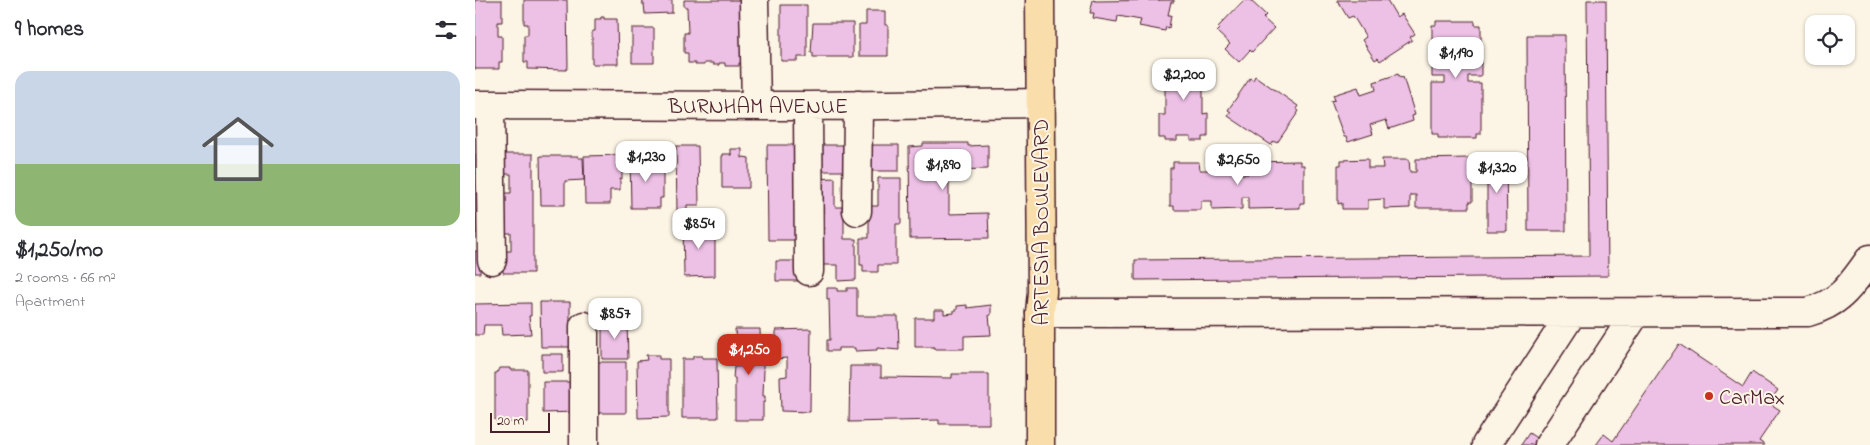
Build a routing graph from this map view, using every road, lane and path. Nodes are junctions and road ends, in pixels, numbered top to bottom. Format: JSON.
{"nodes":[{"id":1,"x":754,"y":0,"type":"edge"},
{"id":2,"x":1040,"y":0,"type":"edge"},
{"id":3,"x":1041,"y":103,"type":"junction"},
{"id":4,"x":483,"y":105,"type":"edge"},
{"id":5,"x":858,"y":105,"type":"junction"},
{"id":6,"x":756,"y":106,"type":"junction"},
{"id":7,"x":808,"y":106,"type":"junction"},
{"id":8,"x":857,"y":211,"type":"dead end"},
{"id":9,"x":1870,"y":259,"type":"edge"},
{"id":10,"x":492,"y":260,"type":"dead end"},
{"id":11,"x":809,"y":271,"type":"dead end"},
{"id":12,"x":1572,"y":313,"type":"junction"},
{"id":13,"x":1635,"y":313,"type":"junction"},
{"id":14,"x":1040,"y":314,"type":"junction"},
{"id":15,"x":584,"y":326,"type":"dead end"},
{"id":16,"x":584,"y":445,"type":"edge"},
{"id":17,"x":1040,"y":445,"type":"edge"},
{"id":18,"x":1486,"y":445,"type":"edge"},
{"id":19,"x":1549,"y":445,"type":"edge"}],
"edges":[{"from":1,"to":6,"type":"street"},
{"from":2,"to":3,"type":"main road","name":"ARTESIA BOULEVARD"},
{"from":3,"to":5,"type":"street","name":"BURNHAM AVENUE"},
{"from":3,"to":14,"type":"main road","name":"ARTESIA BOULEVARD"},
{"from":4,"to":6,"type":"street","name":"BURNHAM AVENUE"},
{"from":4,"to":10,"type":"street"},
{"from":5,"to":7,"type":"street","name":"BURNHAM AVENUE"},
{"from":5,"to":8,"type":"street"},
{"from":6,"to":7,"type":"street","name":"BURNHAM AVENUE"},
{"from":7,"to":11,"type":"street"},
{"from":9,"to":13,"type":"street"},
{"from":12,"to":13,"type":"street"},
{"from":12,"to":14,"type":"street"},
{"from":12,"to":18,"type":"street"},
{"from":13,"to":19,"type":"street"},
{"from":14,"to":17,"type":"main road","name":"ARTESIA BOULEVARD"},
{"from":15,"to":16,"type":"street"}]}
